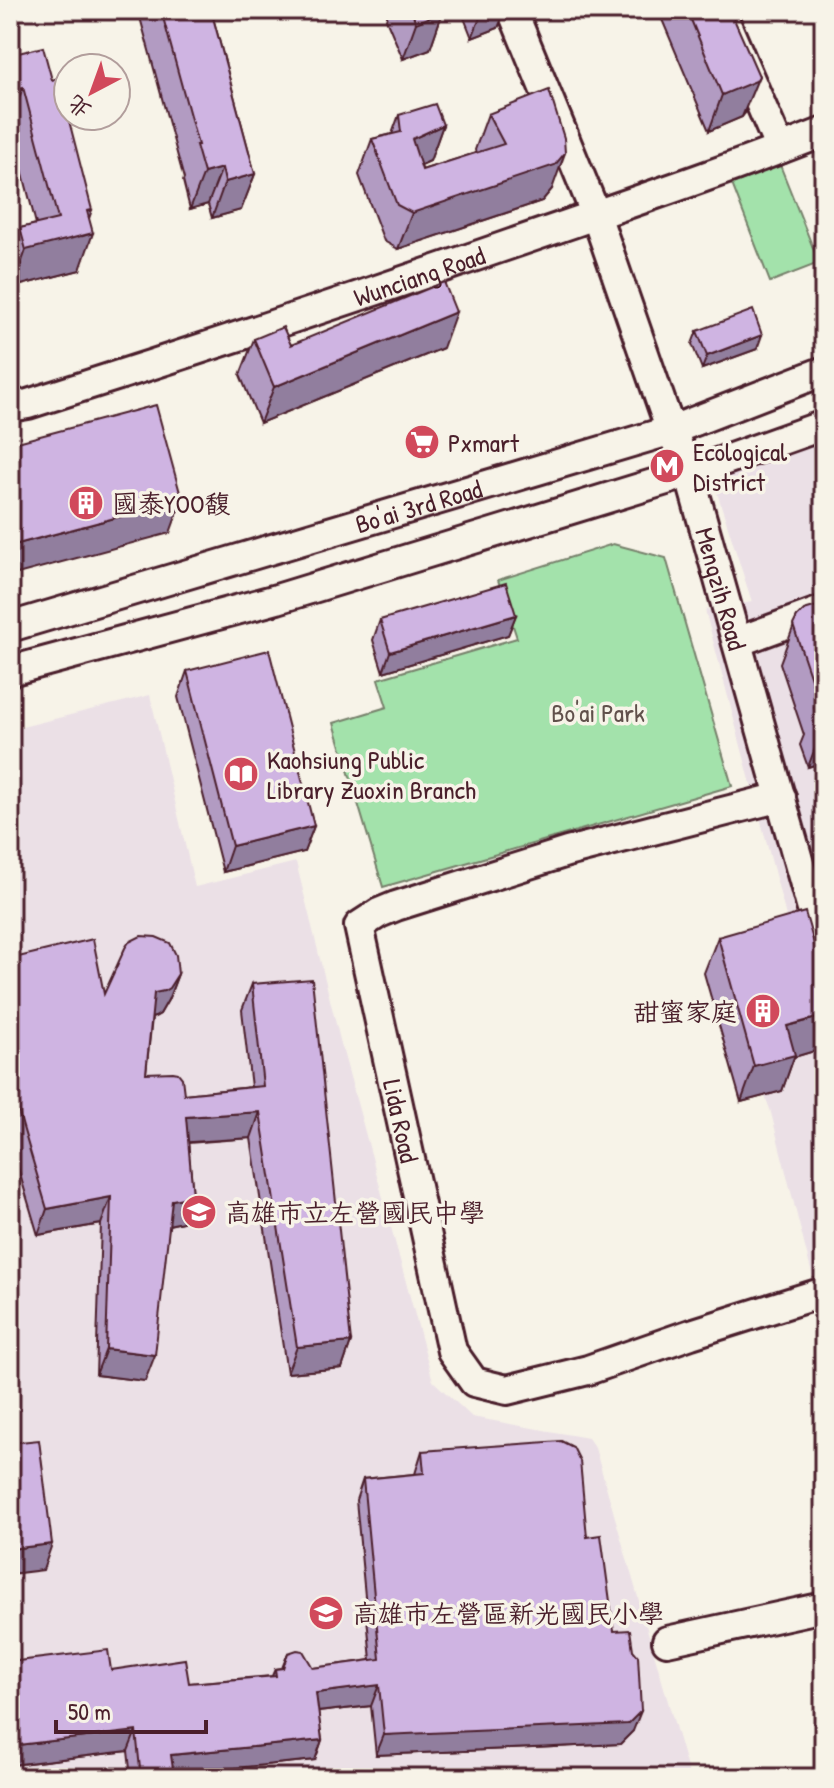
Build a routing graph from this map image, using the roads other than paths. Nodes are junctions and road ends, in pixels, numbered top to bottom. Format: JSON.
{"nodes":[{"id":1,"x":512,"y":10,"type":"edge"},
{"id":2,"x":720,"y":10,"type":"edge"},
{"id":3,"x":824,"y":132,"type":"edge"},
{"id":4,"x":780,"y":149,"type":"junction"},
{"id":5,"x":596,"y":215,"type":"junction"},
{"id":6,"x":824,"y":371,"type":"edge"},
{"id":7,"x":10,"y":407,"type":"edge"},
{"id":8,"x":824,"y":425,"type":"edge"},
{"id":9,"x":672,"y":430,"type":"junction"},
{"id":10,"x":689,"y":473,"type":"junction"},
{"id":11,"x":824,"y":610,"type":"edge"},
{"id":12,"x":10,"y":627,"type":"edge"},
{"id":13,"x":737,"y":642,"type":"junction"},
{"id":14,"x":10,"y":671,"type":"edge"},
{"id":15,"x":781,"y":797,"type":"junction"},
{"id":16,"x":822,"y":934,"type":"edge"},
{"id":17,"x":824,"y":1292,"type":"edge"},
{"id":18,"x":824,"y":1607,"type":"edge"},
{"id":19,"x":667,"y":1641,"type":"dead end"}],
"edges":[{"from":1,"to":5,"type":"street","name":"Mengzih Road"},
{"from":2,"to":4,"type":"street"},
{"from":3,"to":4,"type":"street","name":"Wunciang Road"},
{"from":4,"to":5,"type":"street","name":"Wunciang Road"},
{"from":5,"to":7,"type":"street","name":"Wunciang Road"},
{"from":5,"to":9,"type":"street","name":"Mengzih Road"},
{"from":6,"to":9,"type":"street","name":"Bo'ai 3rd Road"},
{"from":8,"to":10,"type":"street","name":"Bo'ai 3rd Road"},
{"from":9,"to":10,"type":"street","name":"Mengzih Road"},
{"from":9,"to":12,"type":"street","name":"Bo'ai 3rd Road"},
{"from":10,"to":13,"type":"street","name":"Mengzih Road"},
{"from":10,"to":14,"type":"street","name":"Bo'ai 3rd Road"},
{"from":11,"to":13,"type":"street"},
{"from":13,"to":15,"type":"street","name":"Mengzih Road"},
{"from":15,"to":16,"type":"street","name":"Mengzih Road"},
{"from":15,"to":17,"type":"street","name":"Lida Road"},
{"from":18,"to":19,"type":"street"}]}
